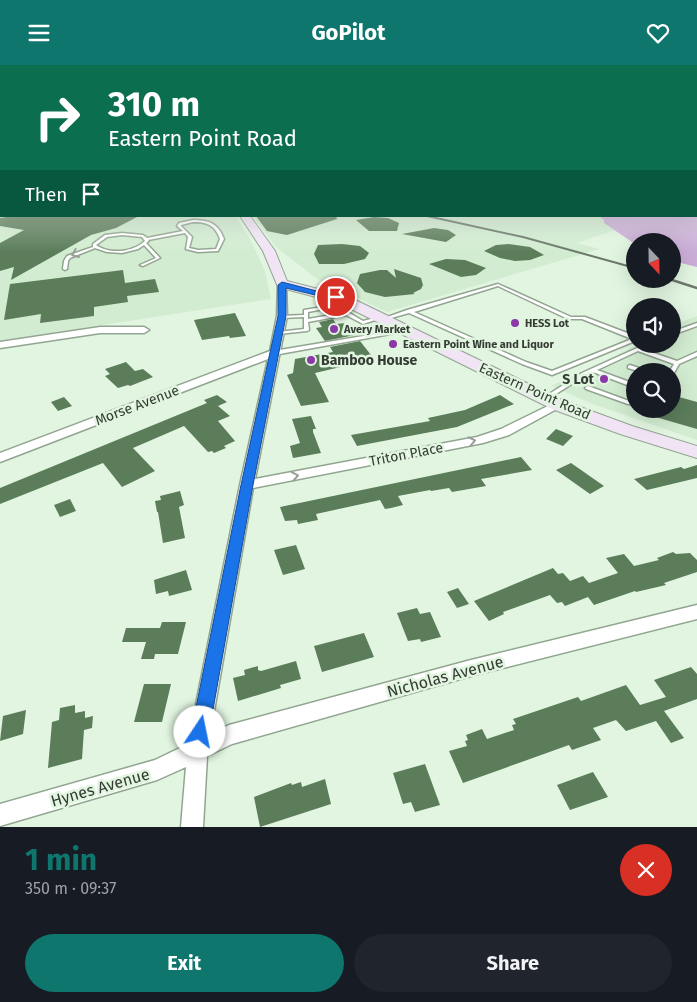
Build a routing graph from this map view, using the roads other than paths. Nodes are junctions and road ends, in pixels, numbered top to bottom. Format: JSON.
{"nodes":[{"id":1,"x":246,"y":217,"type":"edge"},
{"id":2,"x":186,"y":232,"type":"junction"},
{"id":3,"x":147,"y":239,"type":"junction"},
{"id":4,"x":145,"y":244,"type":"junction"},
{"id":5,"x":95,"y":247,"type":"junction"},
{"id":6,"x":142,"y":265,"type":"dead end"},
{"id":7,"x":65,"y":269,"type":"dead end"},
{"id":8,"x":282,"y":285,"type":"junction"},
{"id":9,"x":348,"y":310,"type":"junction"},
{"id":10,"x":409,"y":311,"type":"junction"},
{"id":11,"x":282,"y":317,"type":"junction"},
{"id":12,"x":306,"y":318,"type":"junction"},
{"id":13,"x":382,"y":318,"type":"junction"},
{"id":14,"x":697,"y":324,"type":"edge"},
{"id":15,"x":144,"y":330,"type":"dead end"},
{"id":16,"x":406,"y":330,"type":"junction"},
{"id":17,"x":681,"y":330,"type":"edge"},
{"id":18,"x":278,"y":333,"type":"junction"},
{"id":19,"x":626,"y":335,"type":"edge"},
{"id":20,"x":626,"y":343,"type":"edge"},
{"id":21,"x":0,"y":345,"type":"edge"},
{"id":22,"x":274,"y":353,"type":"junction"},
{"id":23,"x":629,"y":353,"type":"edge"},
{"id":24,"x":649,"y":353,"type":"edge"},
{"id":25,"x":696,"y":356,"type":"edge"},
{"id":26,"x":678,"y":363,"type":"joint"},
{"id":27,"x":592,"y":370,"type":"junction"},
{"id":28,"x":626,"y":383,"type":"edge"},
{"id":29,"x":588,"y":389,"type":"dead end"},
{"id":30,"x":552,"y":401,"type":"junction"},
{"id":31,"x":626,"y":402,"type":"edge"},
{"id":32,"x":697,"y":452,"type":"edge"},
{"id":33,"x":0,"y":458,"type":"edge"},
{"id":34,"x":247,"y":485,"type":"junction"},
{"id":35,"x":697,"y":612,"type":"edge"},
{"id":36,"x":196,"y":751,"type":"junction"},
{"id":37,"x":0,"y":815,"type":"edge"},
{"id":38,"x":192,"y":827,"type":"edge"}],
"edges":[{"from":1,"to":8,"type":"main road"},
{"from":2,"to":2,"type":"lane"},
{"from":2,"to":3,"type":"lane"},
{"from":3,"to":4,"type":"lane"},
{"from":3,"to":5,"type":"lane"},
{"from":4,"to":5,"type":"lane"},
{"from":4,"to":6,"type":"lane"},
{"from":5,"to":7,"type":"lane","one_way":true},
{"from":8,"to":9,"type":"main road","name":"Eastern Point Road"},
{"from":8,"to":11,"type":"street"},
{"from":9,"to":12,"type":"lane"},
{"from":9,"to":12,"type":"lane"},
{"from":9,"to":13,"type":"main road","name":"Eastern Point Road"},
{"from":10,"to":13,"type":"lane"},
{"from":10,"to":19,"type":"lane"},
{"from":10,"to":20,"type":"lane"},
{"from":11,"to":12,"type":"lane"},
{"from":11,"to":18,"type":"street"},
{"from":12,"to":18,"type":"lane"},
{"from":13,"to":16,"type":"main road","name":"Eastern Point Road"},
{"from":14,"to":17,"type":"lane"},
{"from":15,"to":21,"type":"street"},
{"from":16,"to":22,"type":"lane"},
{"from":16,"to":30,"type":"main road","name":"Eastern Point Road"},
{"from":18,"to":22,"type":"street"},
{"from":22,"to":33,"type":"street","name":"Morse Avenue"},
{"from":22,"to":34,"type":"street"},
{"from":23,"to":27,"type":"lane"},
{"from":24,"to":26,"type":"lane"},
{"from":25,"to":26,"type":"lane"},
{"from":27,"to":28,"type":"lane"},
{"from":27,"to":30,"type":"lane"},
{"from":29,"to":31,"type":"lane"},
{"from":30,"to":32,"type":"main road","name":"Eastern Point Road"},
{"from":34,"to":30,"type":"street","name":"Triton Place","one_way":true},
{"from":34,"to":36,"type":"street"},
{"from":35,"to":36,"type":"street","name":"Nicholas Avenue"},
{"from":36,"to":37,"type":"street","name":"Hynes Avenue"},
{"from":36,"to":38,"type":"street"}]}
